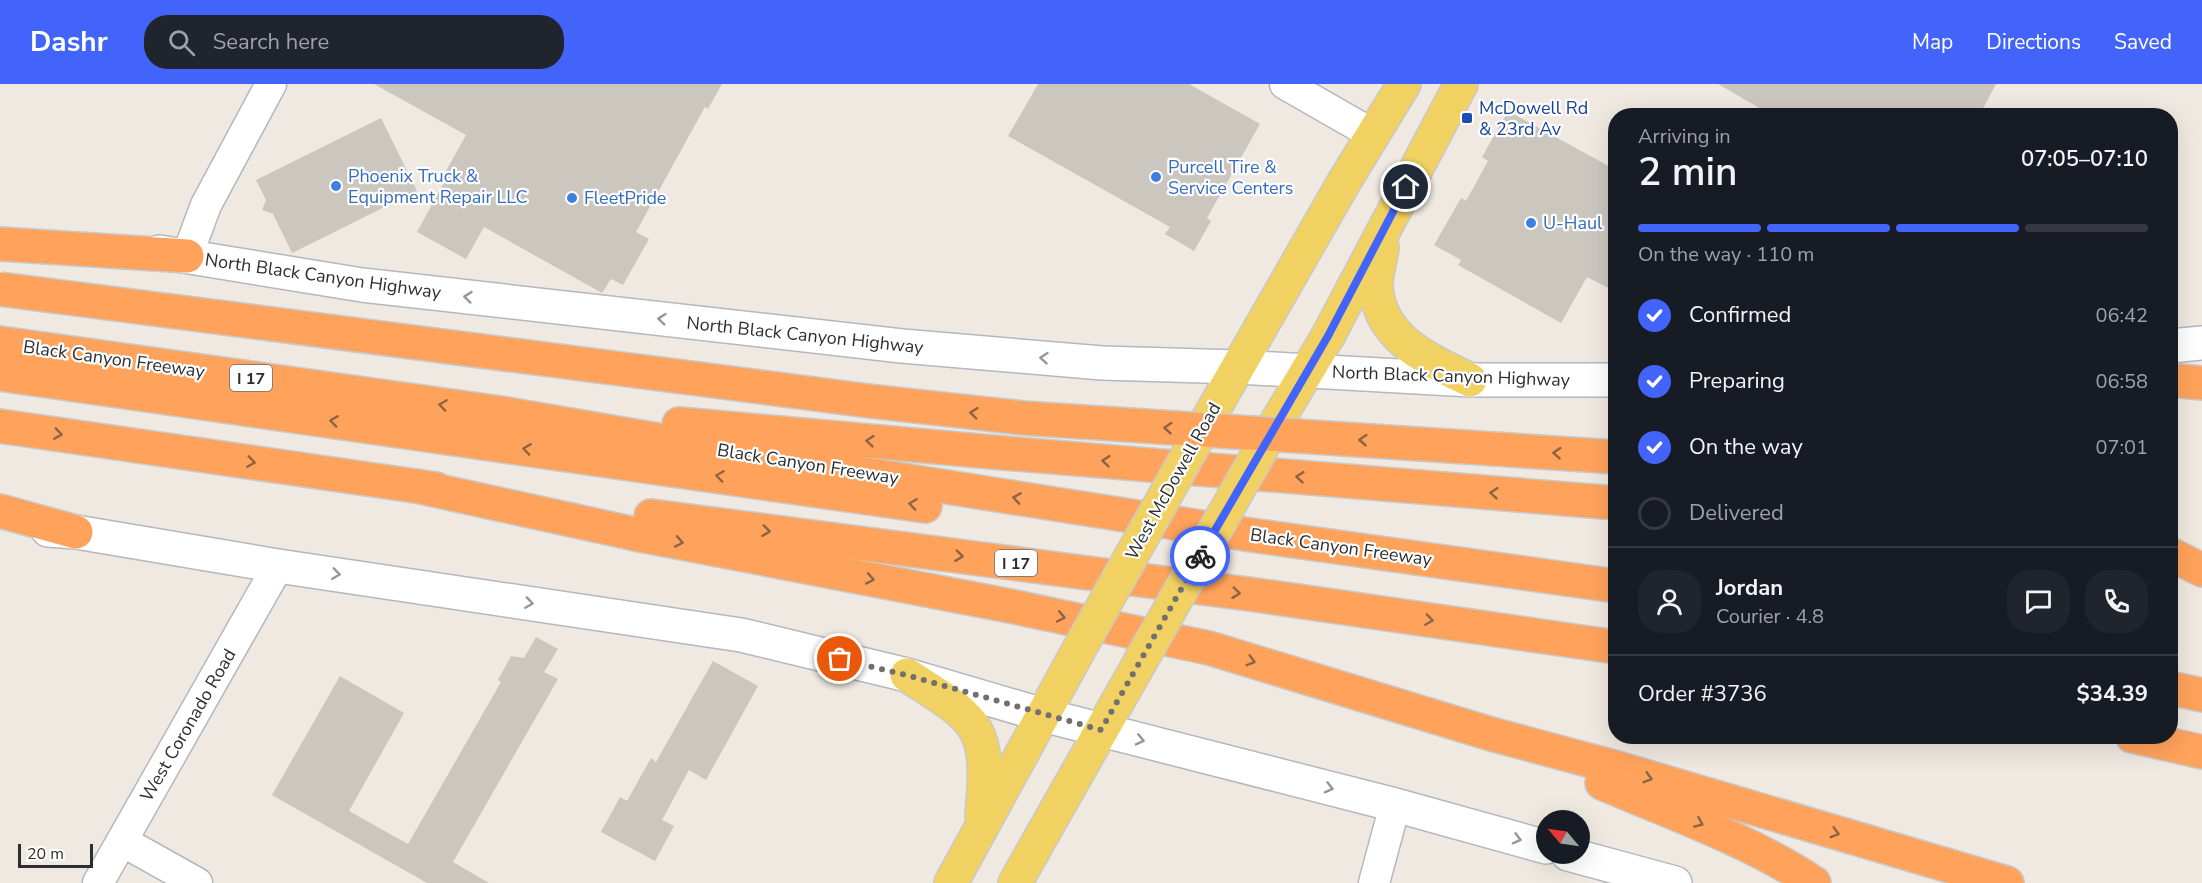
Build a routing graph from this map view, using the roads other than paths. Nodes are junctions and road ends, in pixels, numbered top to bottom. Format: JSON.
{"nodes":[{"id":1,"x":271,"y":84,"type":"edge"},
{"id":2,"x":1285,"y":84,"type":"edge"},
{"id":3,"x":1404,"y":84,"type":"edge"},
{"id":4,"x":1461,"y":84,"type":"edge"},
{"id":5,"x":1374,"y":135,"type":"junction"},
{"id":6,"x":1386,"y":225,"type":"junction"},
{"id":7,"x":0,"y":228,"type":"edge"},
{"id":8,"x":0,"y":244,"type":"edge"},
{"id":9,"x":187,"y":256,"type":"junction"},
{"id":10,"x":0,"y":289,"type":"edge"},
{"id":11,"x":0,"y":343,"type":"edge"},
{"id":12,"x":2202,"y":343,"type":"edge"},
{"id":13,"x":2178,"y":345,"type":"edge"},
{"id":14,"x":1238,"y":367,"type":"junction"},
{"id":15,"x":1308,"y":371,"type":"junction"},
{"id":16,"x":0,"y":374,"type":"edge"},
{"id":17,"x":1470,"y":380,"type":"junction"},
{"id":18,"x":1608,"y":380,"type":"edge"},
{"id":19,"x":2178,"y":381,"type":"edge"},
{"id":20,"x":2202,"y":383,"type":"edge"},
{"id":21,"x":501,"y":413,"type":"junction"},
{"id":22,"x":0,"y":426,"type":"edge"},
{"id":23,"x":1608,"y":456,"type":"edge"},
{"id":24,"x":416,"y":486,"type":"junction"},
{"id":25,"x":1608,"y":502,"type":"edge"},
{"id":26,"x":0,"y":511,"type":"edge"},
{"id":27,"x":0,"y":526,"type":"edge"},
{"id":28,"x":76,"y":532,"type":"junction"},
{"id":29,"x":2178,"y":542,"type":"edge"},
{"id":30,"x":2202,"y":543,"type":"edge"},
{"id":31,"x":2178,"y":558,"type":"edge"},
{"id":32,"x":278,"y":566,"type":"junction"},
{"id":33,"x":2202,"y":570,"type":"edge"},
{"id":34,"x":1608,"y":585,"type":"edge"},
{"id":35,"x":1608,"y":605,"type":"edge"},
{"id":36,"x":1608,"y":646,"type":"edge"},
{"id":37,"x":906,"y":675,"type":"junction"},
{"id":38,"x":2178,"y":690,"type":"edge"},
{"id":39,"x":2202,"y":695,"type":"edge"},
{"id":40,"x":1043,"y":715,"type":"junction"},
{"id":41,"x":1101,"y":730,"type":"junction"},
{"id":42,"x":1491,"y":734,"type":"junction"},
{"id":43,"x":2167,"y":744,"type":"edge"},
{"id":44,"x":2202,"y":752,"type":"edge"},
{"id":45,"x":1395,"y":806,"type":"junction"},
{"id":46,"x":981,"y":827,"type":"junction"},
{"id":47,"x":122,"y":841,"type":"junction"},
{"id":48,"x":1536,"y":844,"type":"edge"},
{"id":49,"x":1590,"y":860,"type":"edge"},
{"id":50,"x":98,"y":883,"type":"edge"},
{"id":51,"x":197,"y":883,"type":"edge"},
{"id":52,"x":951,"y":883,"type":"edge"},
{"id":53,"x":1015,"y":883,"type":"edge"},
{"id":54,"x":1374,"y":883,"type":"edge"},
{"id":55,"x":1675,"y":883,"type":"edge"},
{"id":56,"x":1814,"y":883,"type":"edge"},
{"id":57,"x":2007,"y":883,"type":"edge"}],
"edges":[{"from":1,"to":9,"type":"street"},
{"from":2,"to":5,"type":"street"},
{"from":3,"to":5,"type":"main road","name":"West McDowell Road"},
{"from":4,"to":6,"type":"main road"},
{"from":5,"to":14,"type":"main road","name":"West McDowell Road"},
{"from":6,"to":15,"type":"main road"},
{"from":6,"to":17,"type":"main road"},
{"from":7,"to":9,"type":"main road","name":"North Black Canyon Highway"},
{"from":8,"to":9,"type":"highway"},
{"from":14,"to":9,"type":"main road","name":"North Black Canyon Highway","one_way":true},
{"from":23,"to":10,"type":"highway","one_way":true,"bridge":true},
{"from":21,"to":11,"type":"highway","name":"Black Canyon Freeway","number":"I 17","one_way":true},
{"from":12,"to":13,"type":"main road"},
{"from":14,"to":15,"type":"main road","name":"North Black Canyon Highway"},
{"from":14,"to":40,"type":"main road","name":"West McDowell Road","bridge":true},
{"from":15,"to":17,"type":"main road","name":"North Black Canyon Highway"},
{"from":15,"to":41,"type":"main road","bridge":true},
{"from":35,"to":16,"type":"highway","one_way":true},
{"from":17,"to":18,"type":"main road","name":"North Black Canyon Highway"},
{"from":19,"to":20,"type":"highway"},
{"from":25,"to":21,"type":"highway","one_way":true},
{"from":34,"to":21,"type":"highway","name":"Black Canyon Freeway","number":"I 17","one_way":true},
{"from":22,"to":24,"type":"highway","number":"I 17","one_way":true},
{"from":24,"to":36,"type":"highway","number":"I 17","one_way":true},
{"from":24,"to":42,"type":"highway","one_way":true},
{"from":26,"to":28,"type":"highway"},
{"from":27,"to":28,"type":"main road"},
{"from":28,"to":32,"type":"main road"},
{"from":29,"to":30,"type":"highway"},
{"from":31,"to":33,"type":"highway"},
{"from":32,"to":37,"type":"main road","one_way":true},
{"from":32,"to":47,"type":"street","name":"West Coronado Road"},
{"from":37,"to":40,"type":"main road"},
{"from":37,"to":46,"type":"main road"},
{"from":38,"to":39,"type":"highway"},
{"from":40,"to":41,"type":"main road"},
{"from":40,"to":46,"type":"main road","name":"West McDowell Road"},
{"from":41,"to":45,"type":"main road","one_way":true},
{"from":41,"to":53,"type":"main road"},
{"from":42,"to":56,"type":"highway","one_way":true},
{"from":42,"to":57,"type":"highway","one_way":true},
{"from":43,"to":44,"type":"highway"},
{"from":45,"to":48,"type":"main road","one_way":true},
{"from":45,"to":54,"type":"street"},
{"from":46,"to":52,"type":"main road","name":"West McDowell Road"},
{"from":47,"to":50,"type":"street","name":"West Coronado Road"},
{"from":47,"to":51,"type":"street"},
{"from":49,"to":55,"type":"main road"}]}
